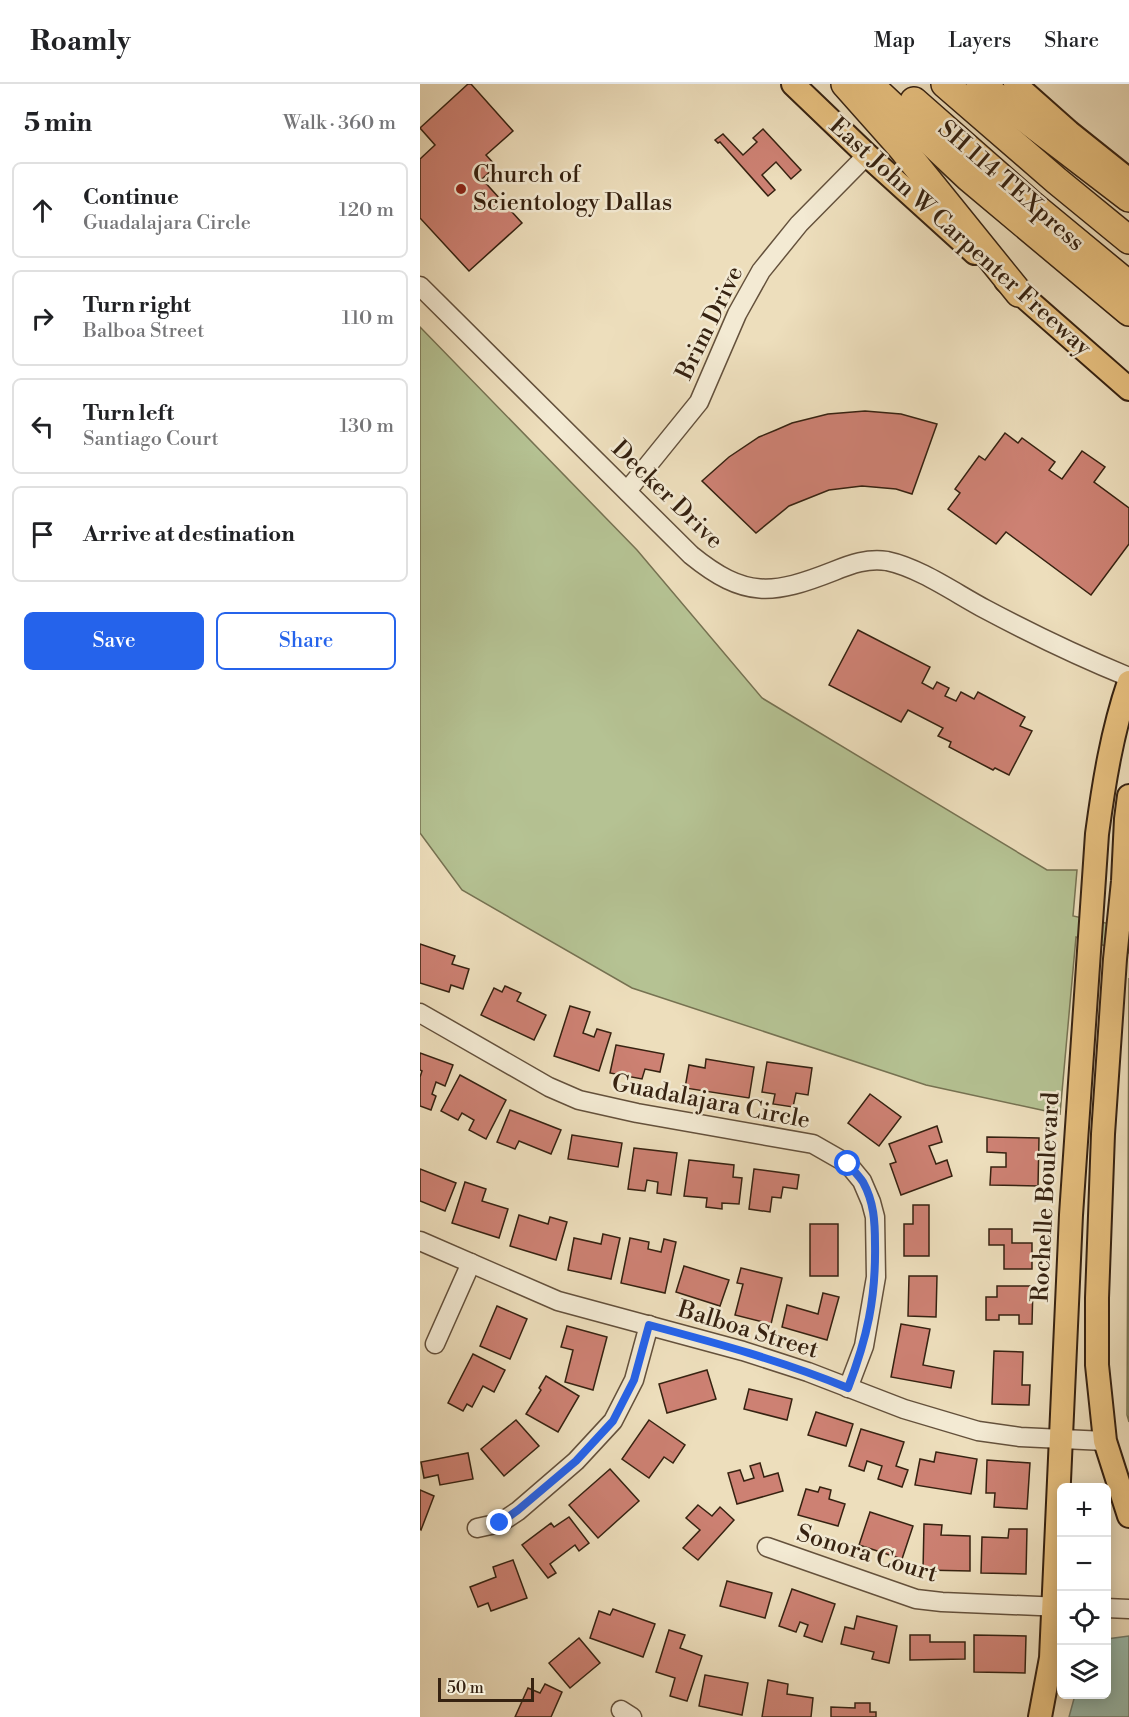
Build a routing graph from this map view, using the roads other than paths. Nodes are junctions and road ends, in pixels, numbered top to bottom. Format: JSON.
{"nodes":[{"id":1,"x":793,"y":84,"type":"edge"},
{"id":2,"x":845,"y":84,"type":"edge"},
{"id":3,"x":869,"y":84,"type":"edge"},
{"id":4,"x":895,"y":84,"type":"edge"},
{"id":5,"x":918,"y":84,"type":"edge"},
{"id":6,"x":945,"y":84,"type":"edge"},
{"id":7,"x":980,"y":84,"type":"edge"},
{"id":8,"x":1015,"y":84,"type":"edge"},
{"id":9,"x":867,"y":155,"type":"junction"},
{"id":10,"x":1129,"y":180,"type":"edge"},
{"id":11,"x":1129,"y":198,"type":"edge"},
{"id":12,"x":1129,"y":240,"type":"edge"},
{"id":13,"x":1129,"y":263,"type":"edge"},
{"id":14,"x":1129,"y":285,"type":"edge"},
{"id":15,"x":420,"y":286,"type":"edge"},
{"id":16,"x":1019,"y":293,"type":"junction"},
{"id":17,"x":1129,"y":312,"type":"edge"},
{"id":18,"x":1129,"y":389,"type":"edge"},
{"id":19,"x":627,"y":491,"type":"junction"},
{"id":20,"x":1129,"y":677,"type":"edge"},
{"id":21,"x":1129,"y":682,"type":"edge"},
{"id":22,"x":1129,"y":796,"type":"edge"},
{"id":23,"x":420,"y":1013,"type":"edge"},
{"id":24,"x":420,"y":1241,"type":"edge"},
{"id":25,"x":471,"y":1263,"type":"junction"},
{"id":26,"x":649,"y":1325,"type":"junction"},
{"id":27,"x":435,"y":1344,"type":"dead end"},
{"id":28,"x":848,"y":1388,"type":"junction"},
{"id":29,"x":1062,"y":1439,"type":"junction"},
{"id":30,"x":1106,"y":1441,"type":"junction"},
{"id":31,"x":1129,"y":1516,"type":"edge"},
{"id":32,"x":477,"y":1528,"type":"dead end"},
{"id":33,"x":766,"y":1547,"type":"dead end"},
{"id":34,"x":1058,"y":1591,"type":"edge"},
{"id":35,"x":1057,"y":1607,"type":"edge"},
{"id":36,"x":1111,"y":1608,"type":"edge"},
{"id":37,"x":1129,"y":1609,"type":"edge"},
{"id":38,"x":1057,"y":1614,"type":"edge"},
{"id":39,"x":1040,"y":1717,"type":"edge"}],
"edges":[{"from":1,"to":9,"type":"main road","name":"East John W Carpenter Freeway"},
{"from":2,"to":16,"type":"highway"},
{"from":3,"to":17,"type":"highway","name":"East John W Carpenter Freeway"},
{"from":4,"to":14,"type":"highway","name":"SH 114 TEXpress"},
{"from":5,"to":13,"type":"highway","name":"SH 114 TEXpress"},
{"from":6,"to":12,"type":"highway"},
{"from":7,"to":11,"type":"highway"},
{"from":8,"to":10,"type":"main road"},
{"from":9,"to":16,"type":"main road","name":"East John W Carpenter Freeway"},
{"from":9,"to":19,"type":"street","name":"Brim Drive"},
{"from":15,"to":19,"type":"street","name":"Decker Drive"},
{"from":16,"to":18,"type":"main road","name":"East John W Carpenter Freeway"},
{"from":19,"to":20,"type":"street","name":"Decker Drive"},
{"from":21,"to":29,"type":"main road","name":"Rochelle Boulevard"},
{"from":22,"to":30,"type":"main road"},
{"from":23,"to":28,"type":"street","name":"Guadalajara Circle"},
{"from":24,"to":25,"type":"street","name":"Balboa Street"},
{"from":25,"to":26,"type":"street","name":"Balboa Street"},
{"from":25,"to":27,"type":"street"},
{"from":26,"to":28,"type":"street","name":"Balboa Street"},
{"from":26,"to":32,"type":"street"},
{"from":28,"to":29,"type":"street","name":"Balboa Street"},
{"from":29,"to":30,"type":"street","name":"Balboa Street"},
{"from":29,"to":34,"type":"main road","name":"Rochelle Boulevard"},
{"from":30,"to":31,"type":"main road"},
{"from":33,"to":35,"type":"street","name":"Sonora Court"},
{"from":36,"to":37,"type":"street"},
{"from":38,"to":39,"type":"main road","name":"Rochelle Boulevard"}]}
